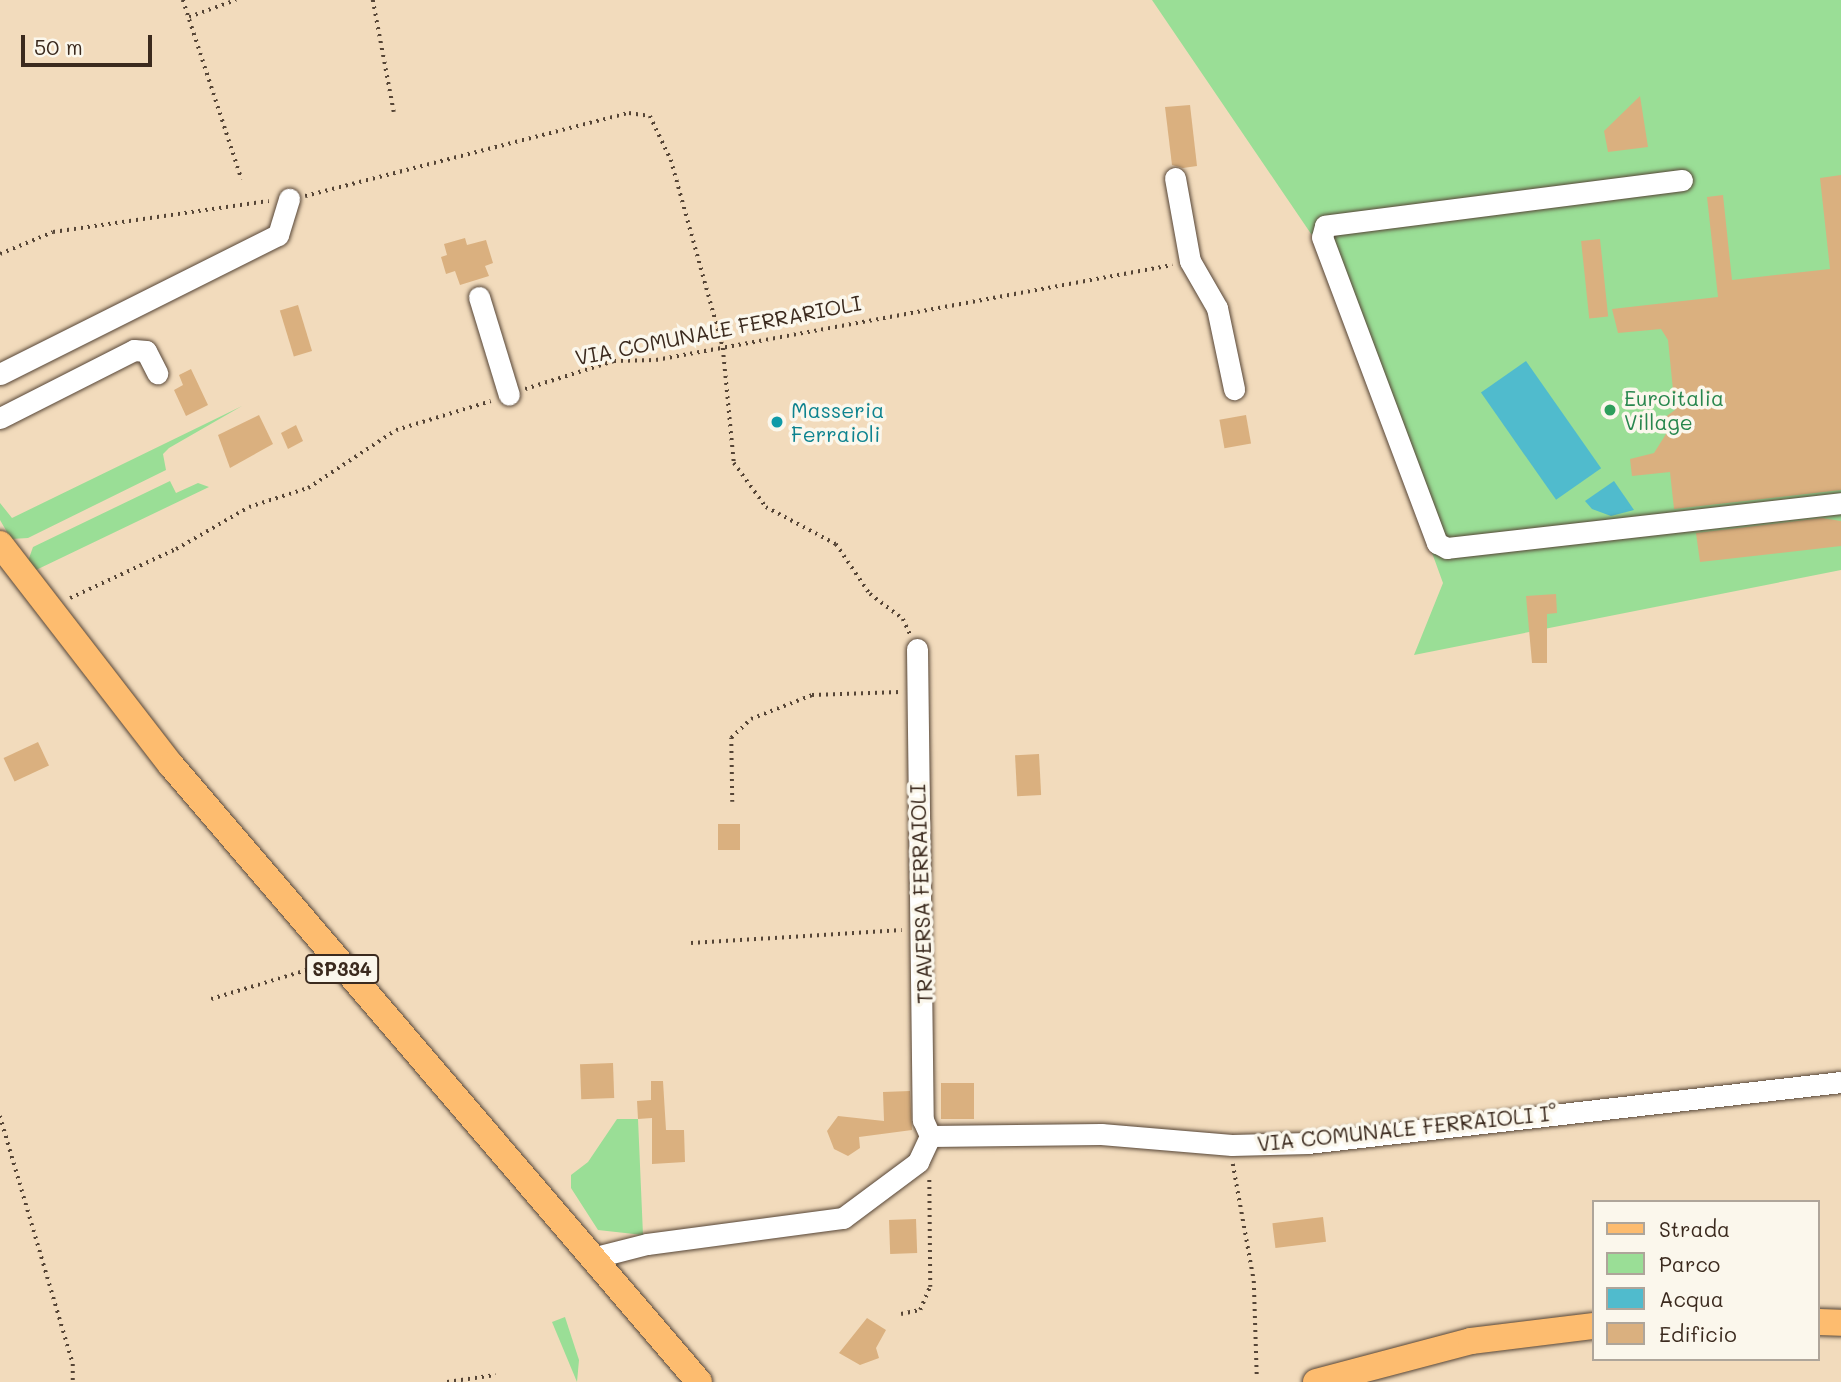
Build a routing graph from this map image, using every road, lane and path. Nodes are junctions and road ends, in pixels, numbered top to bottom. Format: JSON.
{"nodes":[{"id":1,"x":183,"y":0,"type":"edge"},
{"id":2,"x":236,"y":0,"type":"edge"},
{"id":3,"x":373,"y":0,"type":"edge"},
{"id":4,"x":188,"y":17,"type":"junction"},
{"id":5,"x":394,"y":111,"type":"dead end"},
{"id":6,"x":1175,"y":178,"type":"dead end"},
{"id":7,"x":242,"y":180,"type":"dead end"},
{"id":8,"x":1682,"y":180,"type":"dead end"},
{"id":9,"x":289,"y":199,"type":"junction"},
{"id":10,"x":0,"y":254,"type":"edge"},
{"id":11,"x":1190,"y":261,"type":"junction"},
{"id":12,"x":479,"y":297,"type":"dead end"},
{"id":13,"x":723,"y":348,"type":"junction"},
{"id":14,"x":157,"y":373,"type":"dead end"},
{"id":15,"x":0,"y":374,"type":"edge"},
{"id":16,"x":1234,"y":389,"type":"dead end"},
{"id":17,"x":509,"y":395,"type":"junction"},
{"id":18,"x":0,"y":418,"type":"edge"},
{"id":19,"x":1841,"y":503,"type":"edge"},
{"id":20,"x":0,"y":544,"type":"edge"},
{"id":21,"x":49,"y":608,"type":"junction"},
{"id":22,"x":916,"y":649,"type":"joint"},
{"id":23,"x":916,"y":690,"type":"junction"},
{"id":24,"x":732,"y":802,"type":"dead end"},
{"id":25,"x":921,"y":929,"type":"junction"},
{"id":26,"x":691,"y":943,"type":"dead end"},
{"id":27,"x":336,"y":962,"type":"junction"},
{"id":28,"x":211,"y":999,"type":"dead end"},
{"id":29,"x":1841,"y":1082,"type":"edge"},
{"id":30,"x":0,"y":1116,"type":"edge"},
{"id":31,"x":1233,"y":1145,"type":"junction"},
{"id":32,"x":927,"y":1146,"type":"junction"},
{"id":33,"x":592,"y":1258,"type":"junction"},
{"id":34,"x":901,"y":1314,"type":"dead end"},
{"id":35,"x":1820,"y":1322,"type":"edge"},
{"id":36,"x":1841,"y":1323,"type":"edge"},
{"id":37,"x":1592,"y":1326,"type":"edge"},
{"id":38,"x":496,"y":1375,"type":"dead end"},
{"id":39,"x":1257,"y":1378,"type":"dead end"},
{"id":40,"x":73,"y":1382,"type":"edge"},
{"id":41,"x":447,"y":1382,"type":"edge"},
{"id":42,"x":699,"y":1382,"type":"edge"},
{"id":43,"x":1316,"y":1382,"type":"edge"}],
"edges":[{"from":1,"to":4,"type":"path"},
{"from":2,"to":4,"type":"path"},
{"from":3,"to":5,"type":"path"},
{"from":4,"to":7,"type":"path"},
{"from":6,"to":11,"type":"street"},
{"from":8,"to":19,"type":"street"},
{"from":9,"to":10,"type":"path"},
{"from":9,"to":13,"type":"path"},
{"from":9,"to":15,"type":"street"},
{"from":11,"to":13,"type":"path","name":"VIA COMUNALE FERRARIOLI"},
{"from":11,"to":16,"type":"street"},
{"from":12,"to":17,"type":"street"},
{"from":13,"to":17,"type":"path","name":"VIA COMUNALE FERRARIOLI"},
{"from":13,"to":22,"type":"path"},
{"from":14,"to":18,"type":"street"},
{"from":17,"to":21,"type":"path","name":"VIA COMUNALE FERRARIOLI"},
{"from":20,"to":21,"type":"main road","number":"SP334"},
{"from":21,"to":27,"type":"main road","number":"SP334"},
{"from":22,"to":23,"type":"street","name":"TRAVERSA FERRAIOLI"},
{"from":23,"to":24,"type":"path"},
{"from":23,"to":25,"type":"street","name":"TRAVERSA FERRAIOLI"},
{"from":25,"to":26,"type":"path"},
{"from":25,"to":32,"type":"street","name":"TRAVERSA FERRAIOLI"},
{"from":27,"to":28,"type":"path"},
{"from":27,"to":33,"type":"main road","number":"SP334"},
{"from":29,"to":31,"type":"street","name":"VIA COMUNALE FERRAIOLI I°"},
{"from":30,"to":40,"type":"path"},
{"from":31,"to":32,"type":"street","name":"VIA COMUNALE FERRAIOLI I°"},
{"from":31,"to":39,"type":"path"},
{"from":32,"to":33,"type":"street"},
{"from":32,"to":34,"type":"path"},
{"from":33,"to":42,"type":"main road","number":"SP334"},
{"from":35,"to":36,"type":"main road"},
{"from":37,"to":43,"type":"main road"},
{"from":38,"to":41,"type":"path"}]}
